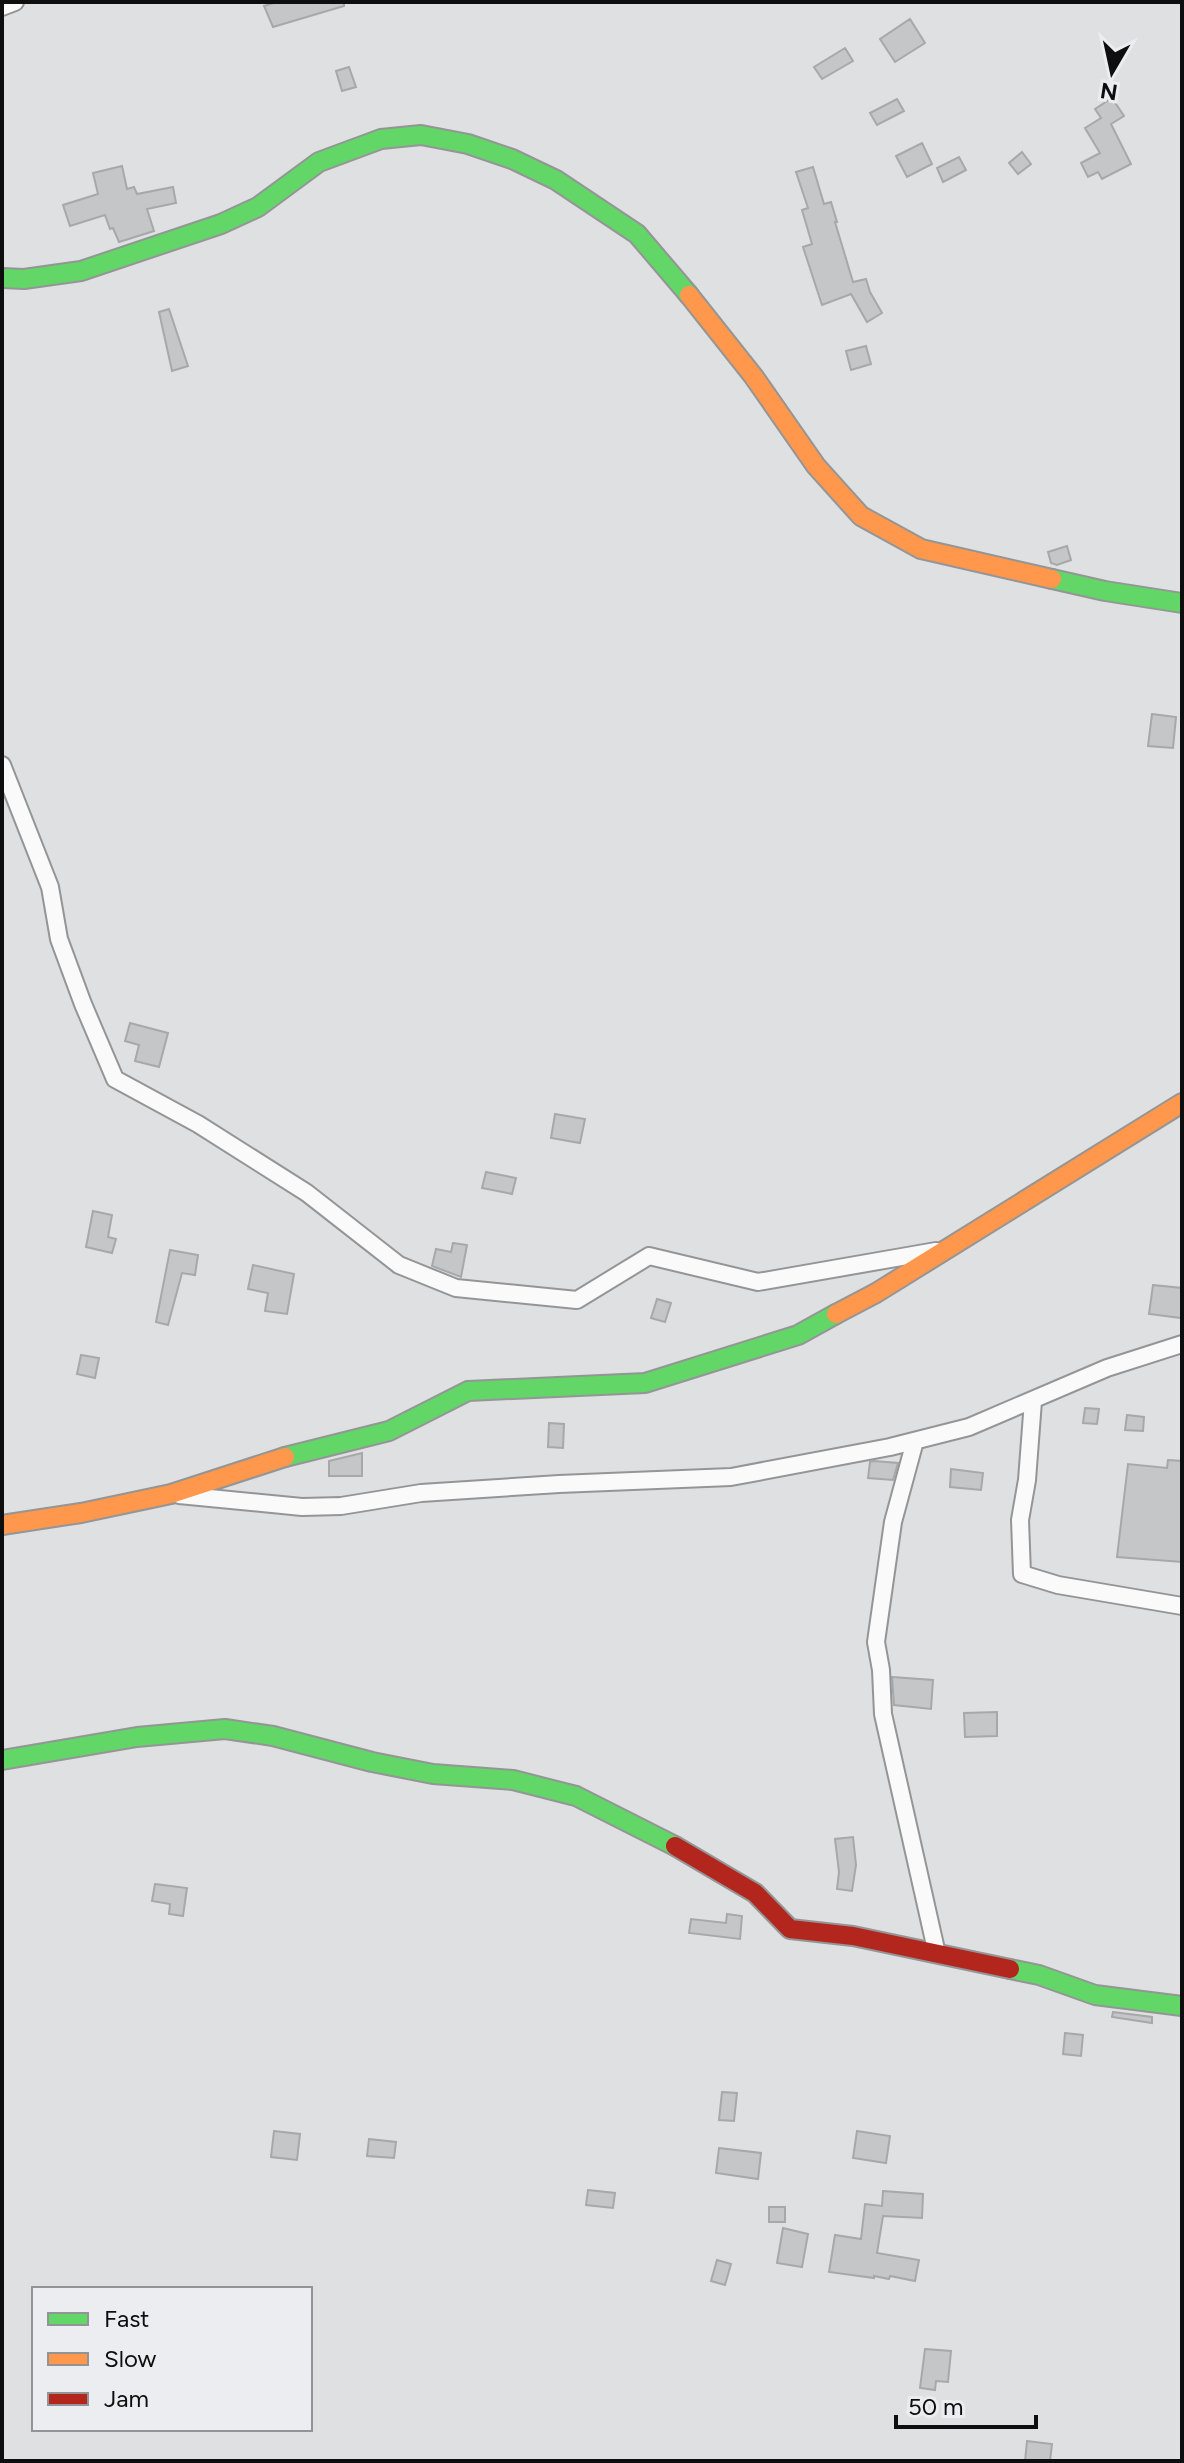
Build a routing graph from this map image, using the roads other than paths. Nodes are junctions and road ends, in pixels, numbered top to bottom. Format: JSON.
{"nodes":[{"id":1,"x":15,"y":2,"type":"edge"},
{"id":2,"x":2,"y":7,"type":"edge"},
{"id":3,"x":2,"y":278,"type":"edge"},
{"id":4,"x":1182,"y":603,"type":"edge"},
{"id":5,"x":2,"y":765,"type":"edge"},
{"id":6,"x":1182,"y":1103,"type":"edge"},
{"id":7,"x":945,"y":1250,"type":"junction"},
{"id":8,"x":1182,"y":1344,"type":"edge"},
{"id":9,"x":1033,"y":1401,"type":"junction"},
{"id":10,"x":915,"y":1441,"type":"junction"},
{"id":11,"x":171,"y":1494,"type":"junction"},
{"id":12,"x":2,"y":1525,"type":"edge"},
{"id":13,"x":1182,"y":1606,"type":"edge"},
{"id":14,"x":2,"y":1760,"type":"edge"},
{"id":15,"x":937,"y":1954,"type":"junction"},
{"id":16,"x":1182,"y":2006,"type":"edge"}],
"edges":[{"from":1,"to":2,"type":"street"},
{"from":3,"to":4,"type":"street"},
{"from":5,"to":7,"type":"street"},
{"from":6,"to":7,"type":"street"},
{"from":7,"to":11,"type":"street"},
{"from":8,"to":9,"type":"street"},
{"from":9,"to":10,"type":"street"},
{"from":9,"to":13,"type":"street"},
{"from":10,"to":11,"type":"street"},
{"from":10,"to":15,"type":"street"},
{"from":11,"to":12,"type":"street"},
{"from":14,"to":15,"type":"street"},
{"from":15,"to":16,"type":"street"}]}
